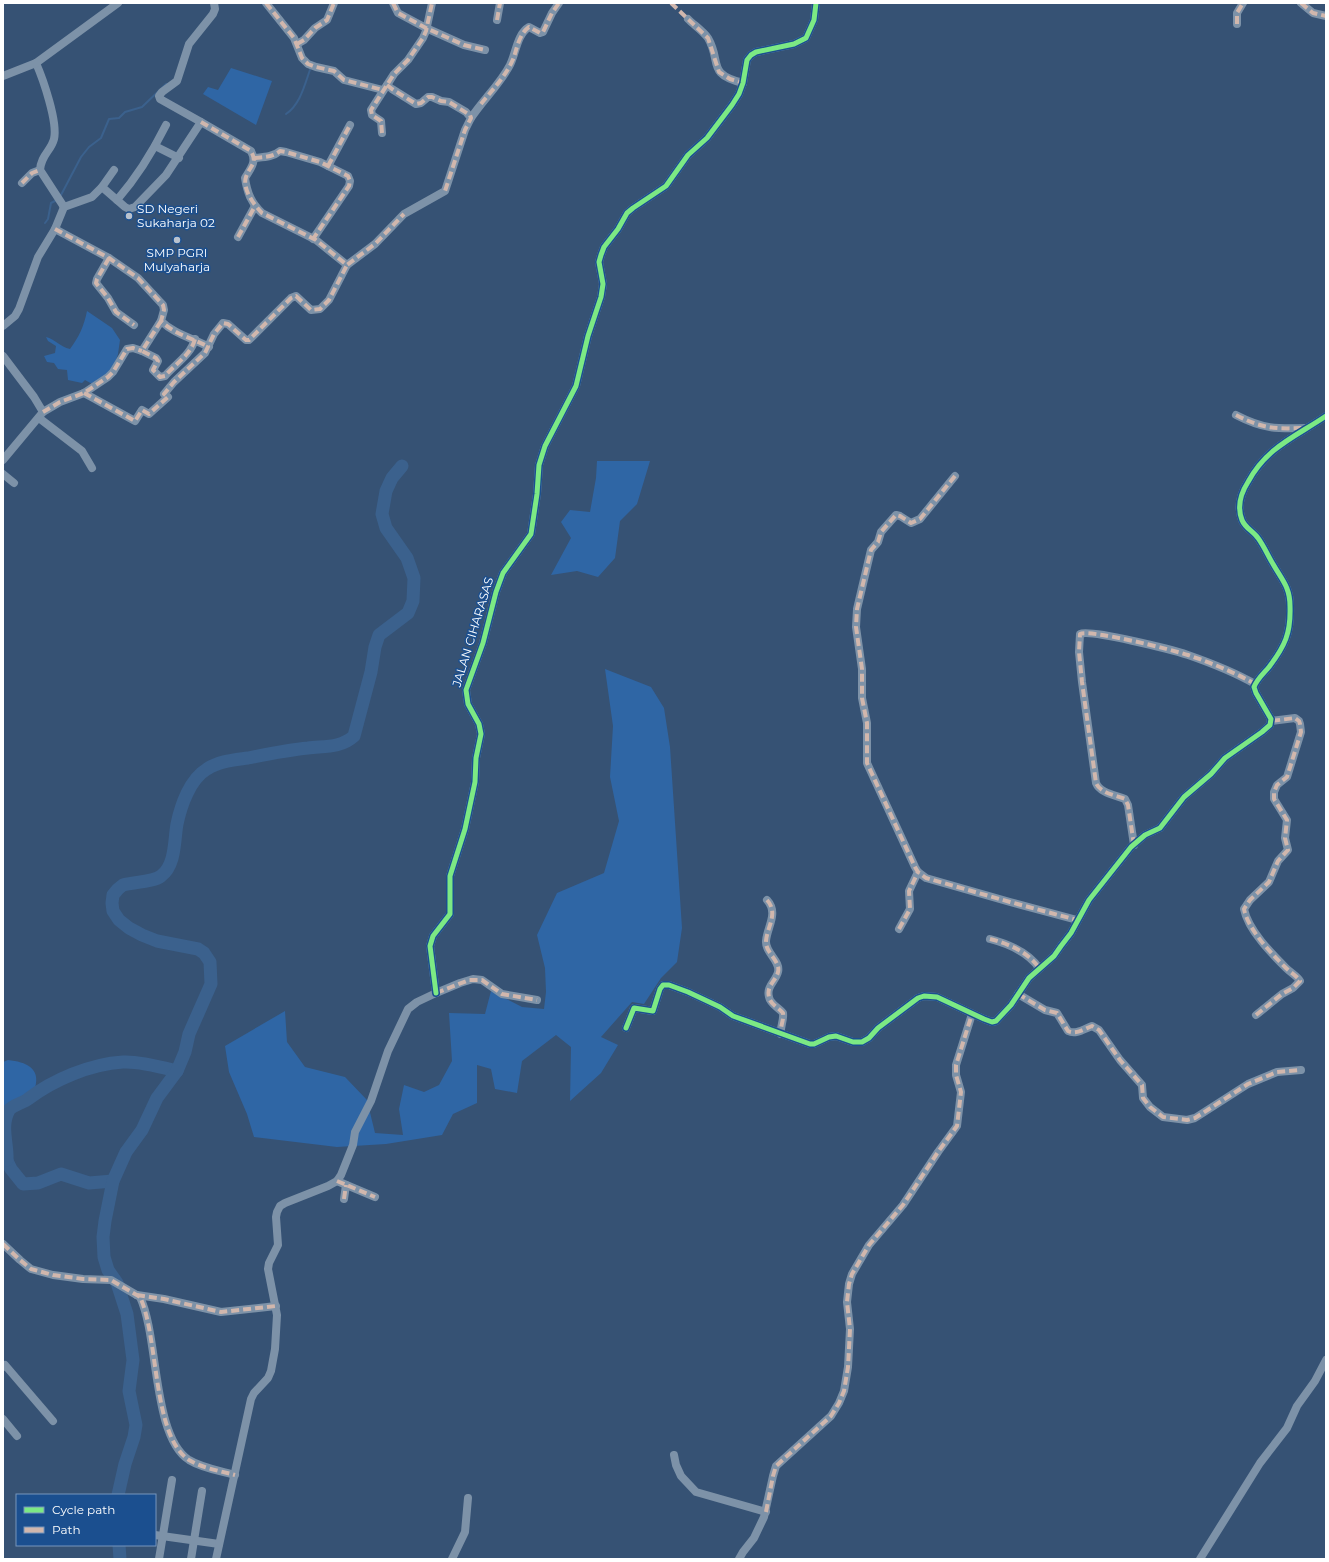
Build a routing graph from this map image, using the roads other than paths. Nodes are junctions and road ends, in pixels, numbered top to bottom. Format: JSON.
{"nodes":[{"id":1,"x":118,"y":3,"type":"edge"},
{"id":2,"x":214,"y":3,"type":"edge"},
{"id":3,"x":266,"y":3,"type":"edge"},
{"id":4,"x":334,"y":3,"type":"edge"},
{"id":5,"x":393,"y":3,"type":"edge"},
{"id":6,"x":432,"y":3,"type":"edge"},
{"id":7,"x":500,"y":3,"type":"edge"},
{"id":8,"x":559,"y":3,"type":"edge"},
{"id":9,"x":816,"y":3,"type":"edge"},
{"id":10,"x":1243,"y":3,"type":"edge"},
{"id":11,"x":1301,"y":3,"type":"edge"},
{"id":12,"x":1326,"y":16,"type":"edge"},
{"id":13,"x":688,"y":19,"type":"dead end"},
{"id":14,"x":497,"y":20,"type":"dead end"},
{"id":15,"x":1237,"y":24,"type":"dead end"},
{"id":16,"x":426,"y":28,"type":"junction"},
{"id":17,"x":298,"y":44,"type":"junction"},
{"id":18,"x":485,"y":50,"type":"dead end"},
{"id":19,"x":36,"y":63,"type":"junction"},
{"id":20,"x":3,"y":76,"type":"edge"},
{"id":21,"x":743,"y":83,"type":"junction"},
{"id":22,"x":385,"y":87,"type":"junction"},
{"id":23,"x":471,"y":118,"type":"junction"},
{"id":24,"x":201,"y":122,"type":"junction"},
{"id":25,"x":166,"y":125,"type":"dead end"},
{"id":26,"x":350,"y":125,"type":"dead end"},
{"id":27,"x":382,"y":133,"type":"dead end"},
{"id":28,"x":156,"y":146,"type":"junction"},
{"id":29,"x":178,"y":158,"type":"junction"},
{"id":30,"x":254,"y":158,"type":"junction"},
{"id":31,"x":328,"y":166,"type":"junction"},
{"id":32,"x":40,"y":170,"type":"junction"},
{"id":33,"x":114,"y":170,"type":"dead end"},
{"id":34,"x":22,"y":183,"type":"dead end"},
{"id":35,"x":102,"y":186,"type":"junction"},
{"id":36,"x":117,"y":200,"type":"junction"},
{"id":37,"x":255,"y":206,"type":"junction"},
{"id":38,"x":64,"y":207,"type":"junction"},
{"id":39,"x":55,"y":229,"type":"junction"},
{"id":40,"x":238,"y":237,"type":"dead end"},
{"id":41,"x":313,"y":239,"type":"junction"},
{"id":42,"x":109,"y":258,"type":"junction"},
{"id":43,"x":347,"y":265,"type":"junction"},
{"id":44,"x":161,"y":321,"type":"junction"},
{"id":45,"x":134,"y":325,"type":"dead end"},
{"id":46,"x":3,"y":326,"type":"edge"},
{"id":47,"x":194,"y":339,"type":"junction"},
{"id":48,"x":209,"y":347,"type":"junction"},
{"id":49,"x":142,"y":351,"type":"junction"},
{"id":50,"x":3,"y":356,"type":"edge"},
{"id":51,"x":84,"y":393,"type":"junction"},
{"id":52,"x":41,"y":415,"type":"junction"},
{"id":53,"x":1236,"y":415,"type":"dead end"},
{"id":54,"x":1326,"y":416,"type":"edge"},
{"id":55,"x":1309,"y":427,"type":"junction"},
{"id":56,"x":3,"y":460,"type":"edge"},
{"id":57,"x":92,"y":468,"type":"dead end"},
{"id":58,"x":3,"y":474,"type":"edge"},
{"id":59,"x":955,"y":476,"type":"dead end"},
{"id":60,"x":14,"y":483,"type":"dead end"},
{"id":61,"x":1255,"y":684,"type":"junction"},
{"id":62,"x":1271,"y":721,"type":"junction"},
{"id":63,"x":1134,"y":845,"type":"junction"},
{"id":64,"x":918,"y":872,"type":"junction"},
{"id":65,"x":767,"y":900,"type":"dead end"},
{"id":66,"x":1077,"y":920,"type":"junction"},
{"id":67,"x":899,"y":930,"type":"dead end"},
{"id":68,"x":990,"y":939,"type":"dead end"},
{"id":69,"x":1039,"y":968,"type":"junction"},
{"id":70,"x":436,"y":993,"type":"junction"},
{"id":71,"x":1018,"y":994,"type":"junction"},
{"id":72,"x":537,"y":1000,"type":"dead end"},
{"id":73,"x":972,"y":1014,"type":"junction"},
{"id":74,"x":1256,"y":1015,"type":"dead end"},
{"id":75,"x":626,"y":1028,"type":"dead end"},
{"id":76,"x":781,"y":1034,"type":"junction"},
{"id":77,"x":1301,"y":1070,"type":"dead end"},
{"id":78,"x":336,"y":1181,"type":"junction"},
{"id":79,"x":346,"y":1185,"type":"junction"},
{"id":80,"x":374,"y":1197,"type":"dead end"},
{"id":81,"x":344,"y":1199,"type":"dead end"},
{"id":82,"x":3,"y":1244,"type":"edge"},
{"id":83,"x":137,"y":1295,"type":"junction"},
{"id":84,"x":276,"y":1306,"type":"junction"},
{"id":85,"x":1326,"y":1360,"type":"edge"},
{"id":86,"x":3,"y":1367,"type":"edge"},
{"id":87,"x":3,"y":1418,"type":"edge"},
{"id":88,"x":53,"y":1421,"type":"dead end"},
{"id":89,"x":17,"y":1436,"type":"dead end"},
{"id":90,"x":674,"y":1454,"type":"dead end"},
{"id":91,"x":235,"y":1475,"type":"junction"},
{"id":92,"x":172,"y":1480,"type":"dead end"},
{"id":93,"x":202,"y":1491,"type":"dead end"},
{"id":94,"x":468,"y":1498,"type":"dead end"},
{"id":95,"x":766,"y":1512,"type":"junction"},
{"id":96,"x":159,"y":1536,"type":"edge"},
{"id":97,"x":194,"y":1540,"type":"junction"},
{"id":98,"x":219,"y":1544,"type":"junction"},
{"id":99,"x":159,"y":1559,"type":"edge"},
{"id":100,"x":191,"y":1559,"type":"edge"},
{"id":101,"x":216,"y":1559,"type":"edge"},
{"id":102,"x":452,"y":1559,"type":"edge"},
{"id":103,"x":739,"y":1559,"type":"edge"},
{"id":104,"x":1200,"y":1559,"type":"edge"}],
"edges":[{"from":1,"to":19,"type":"street"},
{"from":2,"to":24,"type":"street"},
{"from":3,"to":17,"type":"street"},
{"from":4,"to":17,"type":"street"},
{"from":5,"to":16,"type":"street"},
{"from":6,"to":16,"type":"street"},
{"from":7,"to":14,"type":"street"},
{"from":8,"to":23,"type":"street"},
{"from":9,"to":21,"type":"street","name":"JALAN CIHARASAS"},
{"from":10,"to":15,"type":"street"},
{"from":11,"to":12,"type":"street"},
{"from":13,"to":21,"type":"street"},
{"from":16,"to":18,"type":"street"},
{"from":16,"to":22,"type":"street"},
{"from":17,"to":22,"type":"street"},
{"from":19,"to":20,"type":"street"},
{"from":19,"to":32,"type":"street"},
{"from":21,"to":70,"type":"street","name":"JALAN CIHARASAS"},
{"from":22,"to":23,"type":"street"},
{"from":22,"to":27,"type":"street"},
{"from":23,"to":43,"type":"street"},
{"from":24,"to":29,"type":"street"},
{"from":24,"to":30,"type":"street"},
{"from":25,"to":28,"type":"street"},
{"from":26,"to":31,"type":"street"},
{"from":28,"to":29,"type":"street"},
{"from":28,"to":36,"type":"street"},
{"from":29,"to":36,"type":"street"},
{"from":30,"to":31,"type":"street"},
{"from":30,"to":37,"type":"street"},
{"from":31,"to":41,"type":"street"},
{"from":32,"to":34,"type":"street"},
{"from":32,"to":38,"type":"street"},
{"from":33,"to":35,"type":"street"},
{"from":35,"to":36,"type":"street"},
{"from":35,"to":38,"type":"street"},
{"from":37,"to":40,"type":"street"},
{"from":37,"to":41,"type":"street"},
{"from":38,"to":39,"type":"street"},
{"from":39,"to":42,"type":"street"},
{"from":39,"to":46,"type":"street"},
{"from":41,"to":43,"type":"street"},
{"from":42,"to":44,"type":"street"},
{"from":42,"to":45,"type":"street"},
{"from":43,"to":48,"type":"street"},
{"from":44,"to":47,"type":"street"},
{"from":44,"to":49,"type":"street"},
{"from":47,"to":48,"type":"street"},
{"from":47,"to":49,"type":"street"},
{"from":48,"to":51,"type":"street"},
{"from":49,"to":51,"type":"street"},
{"from":50,"to":52,"type":"street"},
{"from":51,"to":52,"type":"street"},
{"from":52,"to":56,"type":"street"},
{"from":52,"to":57,"type":"street"},
{"from":53,"to":55,"type":"street"},
{"from":54,"to":55,"type":"street"},
{"from":55,"to":61,"type":"street"},
{"from":58,"to":60,"type":"street"},
{"from":59,"to":64,"type":"street"},
{"from":61,"to":62,"type":"street"},
{"from":61,"to":63,"type":"street"},
{"from":62,"to":63,"type":"street"},
{"from":62,"to":74,"type":"street"},
{"from":63,"to":66,"type":"street"},
{"from":64,"to":66,"type":"street"},
{"from":64,"to":67,"type":"street"},
{"from":65,"to":76,"type":"street"},
{"from":66,"to":69,"type":"street"},
{"from":68,"to":69,"type":"street"},
{"from":69,"to":71,"type":"street"},
{"from":70,"to":72,"type":"street"},
{"from":70,"to":78,"type":"street"},
{"from":71,"to":73,"type":"street"},
{"from":71,"to":77,"type":"street"},
{"from":73,"to":76,"type":"street"},
{"from":73,"to":95,"type":"street"},
{"from":75,"to":76,"type":"street"},
{"from":78,"to":79,"type":"street"},
{"from":78,"to":84,"type":"street"},
{"from":79,"to":80,"type":"street"},
{"from":79,"to":81,"type":"street"},
{"from":82,"to":83,"type":"street"},
{"from":83,"to":84,"type":"street"},
{"from":83,"to":91,"type":"street"},
{"from":84,"to":91,"type":"street"},
{"from":85,"to":104,"type":"street"},
{"from":86,"to":88,"type":"street"},
{"from":87,"to":89,"type":"street"},
{"from":90,"to":95,"type":"street"},
{"from":91,"to":98,"type":"street"},
{"from":92,"to":96,"type":"street"},
{"from":93,"to":97,"type":"street"},
{"from":94,"to":102,"type":"street"},
{"from":95,"to":103,"type":"street"},
{"from":96,"to":97,"type":"street"},
{"from":96,"to":99,"type":"street"},
{"from":97,"to":98,"type":"street"},
{"from":97,"to":100,"type":"street"},
{"from":98,"to":101,"type":"street"}]}
